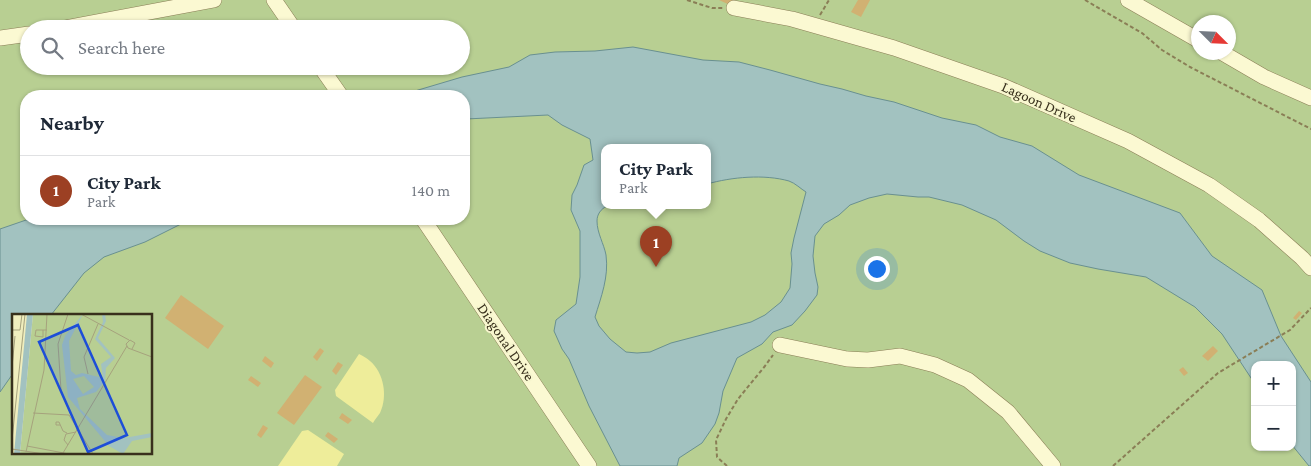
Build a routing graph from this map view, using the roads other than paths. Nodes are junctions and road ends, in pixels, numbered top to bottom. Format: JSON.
{"nodes":[{"id":1,"x":214,"y":0,"type":"edge"},
{"id":2,"x":274,"y":0,"type":"edge"},
{"id":3,"x":1128,"y":0,"type":"edge"},
{"id":4,"x":734,"y":8,"type":"road end"},
{"id":5,"x":106,"y":20,"type":"edge"},
{"id":6,"x":288,"y":20,"type":"edge"},
{"id":7,"x":20,"y":35,"type":"edge"},
{"id":8,"x":1191,"y":36,"type":"edge"},
{"id":9,"x":0,"y":38,"type":"edge"},
{"id":10,"x":1235,"y":60,"type":"edge"},
{"id":11,"x":326,"y":75,"type":"edge"},
{"id":12,"x":337,"y":90,"type":"edge"},
{"id":13,"x":1311,"y":98,"type":"edge"},
{"id":14,"x":427,"y":225,"type":"edge"},
{"id":15,"x":1311,"y":268,"type":"edge"},
{"id":16,"x":780,"y":345,"type":"road end"},
{"id":17,"x":589,"y":466,"type":"edge"},
{"id":18,"x":1053,"y":466,"type":"edge"}],
"edges":[{"from":1,"to":5,"type":"street"},
{"from":2,"to":6,"type":"street"},
{"from":3,"to":8,"type":"street"},
{"from":4,"to":15,"type":"street","name":"Lagoon Drive"},
{"from":7,"to":9,"type":"street"},
{"from":10,"to":13,"type":"street"},
{"from":11,"to":12,"type":"street"},
{"from":14,"to":17,"type":"street","name":"Diagonal Drive"},
{"from":16,"to":18,"type":"street"}]}
